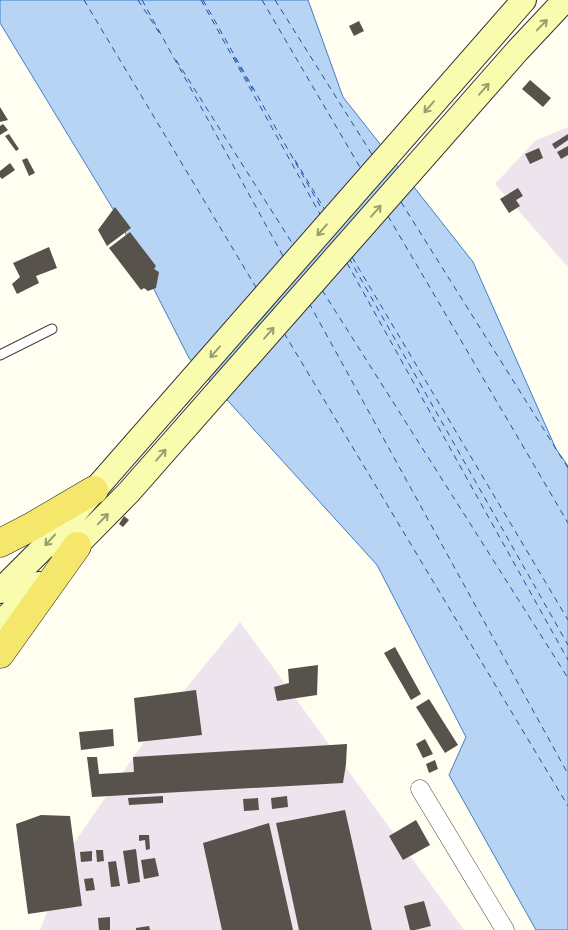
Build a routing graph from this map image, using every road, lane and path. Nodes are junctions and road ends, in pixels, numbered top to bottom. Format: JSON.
{"nodes":[{"id":1,"x":524,"y":0,"type":"edge"},
{"id":2,"x":566,"y":0,"type":"edge"},
{"id":3,"x":52,"y":329,"type":"dead end"},
{"id":4,"x":0,"y":355,"type":"edge"},
{"id":5,"x":101,"y":482,"type":"junction"},
{"id":6,"x":0,"y":543,"type":"edge"},
{"id":7,"x":76,"y":546,"type":"junction"},
{"id":8,"x":0,"y":591,"type":"edge"},
{"id":9,"x":0,"y":624,"type":"edge"},
{"id":10,"x":0,"y":654,"type":"edge"},
{"id":11,"x":420,"y":789,"type":"dead end"},
{"id":12,"x":505,"y":930,"type":"edge"}],
"edges":[{"from":1,"to":5,"type":"main road","one_way":true},
{"from":7,"to":2,"type":"main road","one_way":true},
{"from":3,"to":4,"type":"lane"},
{"from":5,"to":6,"type":"main road"},
{"from":5,"to":8,"type":"main road","one_way":true},
{"from":7,"to":9,"type":"main road"},
{"from":7,"to":10,"type":"main road"},
{"from":11,"to":12,"type":"street"}]}
